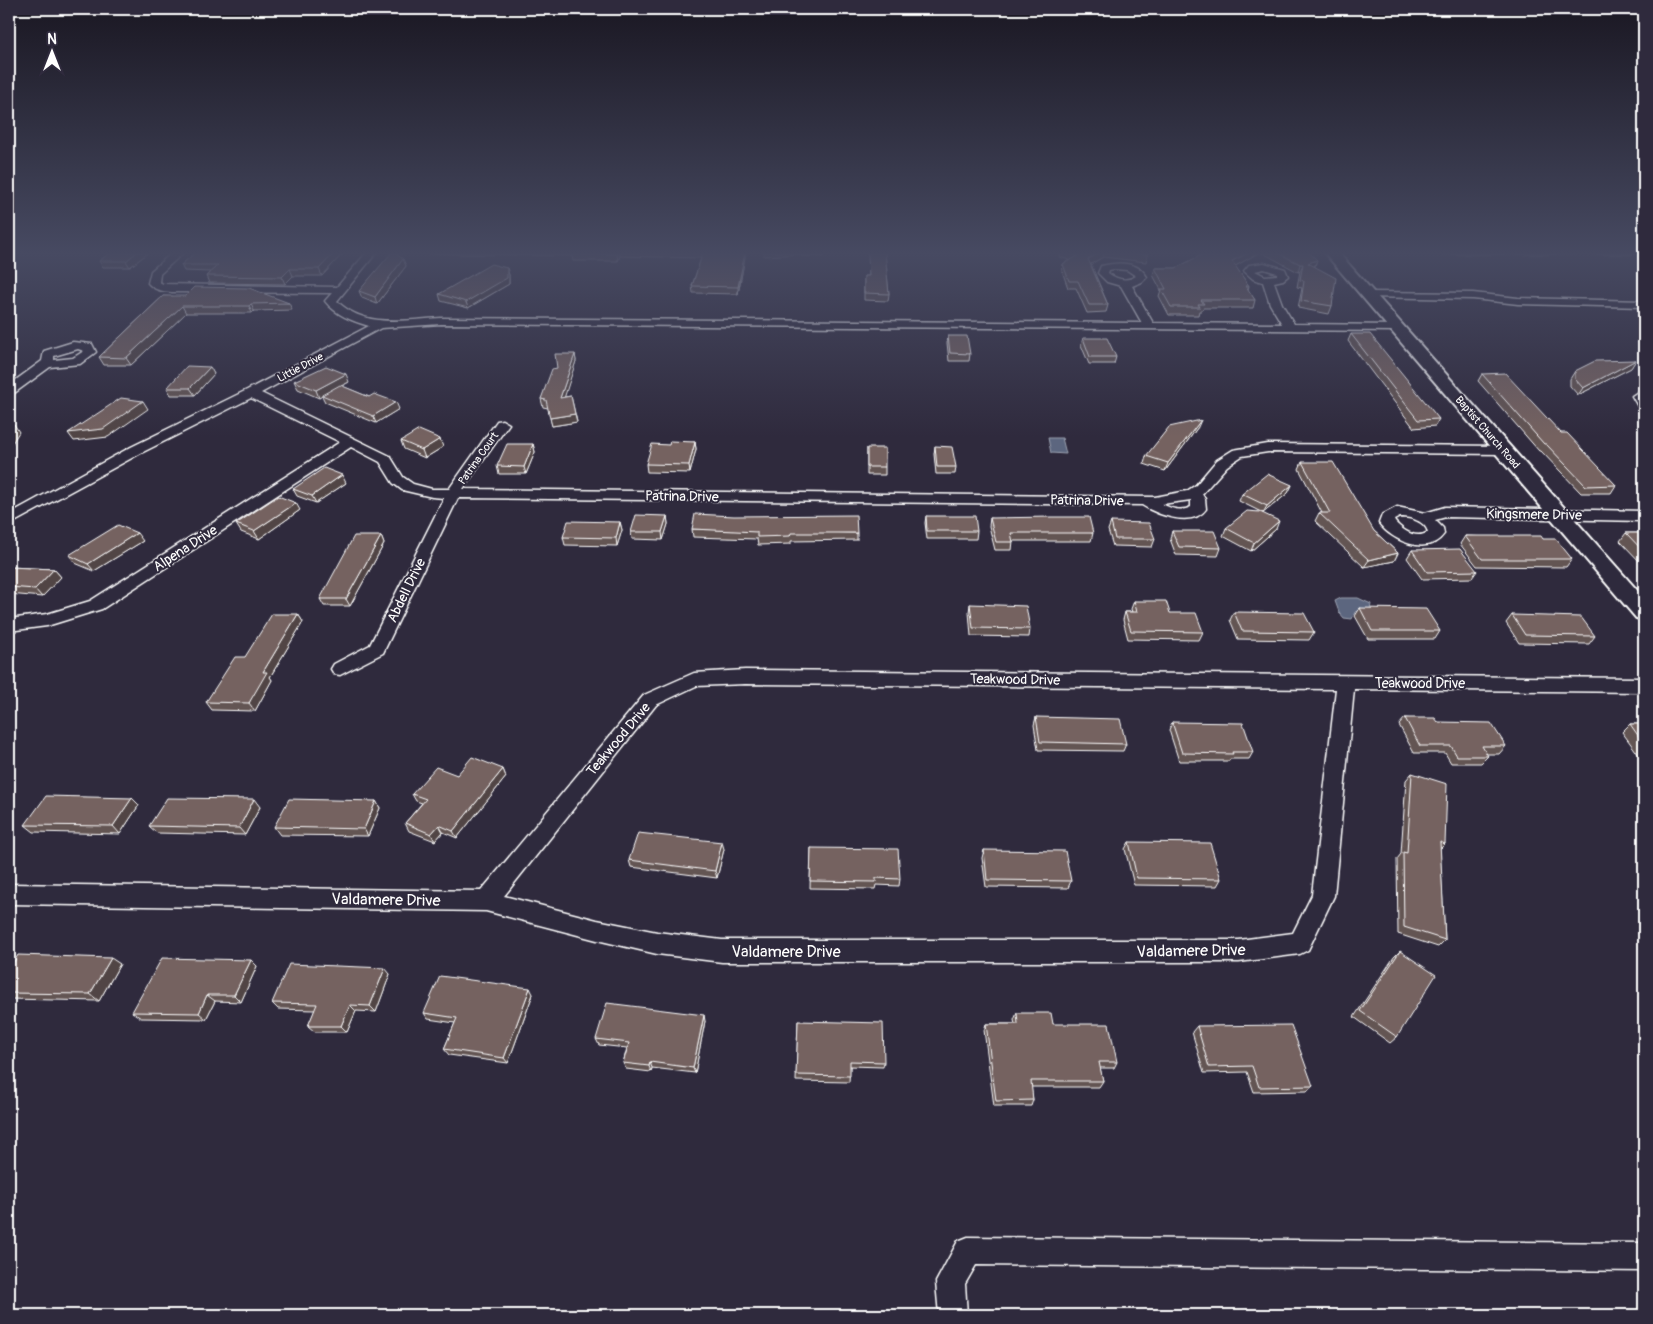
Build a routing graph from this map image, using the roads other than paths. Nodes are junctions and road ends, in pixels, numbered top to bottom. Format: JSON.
{"nodes":[{"id":1,"x":349,"y":314,"type":"edge"},
{"id":2,"x":1142,"y":314,"type":"edge"},
{"id":3,"x":1280,"y":314,"type":"edge"},
{"id":4,"x":1386,"y":314,"type":"edge"},
{"id":5,"x":379,"y":325,"type":"junction"},
{"id":6,"x":1150,"y":327,"type":"junction"},
{"id":7,"x":1290,"y":327,"type":"junction"},
{"id":8,"x":1398,"y":328,"type":"junction"},
{"id":9,"x":48,"y":363,"type":"dead end"},
{"id":10,"x":9,"y":391,"type":"edge"},
{"id":11,"x":1644,"y":392,"type":"edge"},
{"id":12,"x":251,"y":393,"type":"junction"},
{"id":13,"x":1644,"y":404,"type":"edge"},
{"id":14,"x":502,"y":424,"type":"dead end"},
{"id":15,"x":350,"y":442,"type":"junction"},
{"id":16,"x":1504,"y":450,"type":"junction"},
{"id":17,"x":453,"y":493,"type":"junction"},
{"id":18,"x":1560,"y":515,"type":"junction"},
{"id":19,"x":1644,"y":516,"type":"edge"},
{"id":20,"x":10,"y":518,"type":"edge"},
{"id":21,"x":1424,"y":518,"type":"dead end"},
{"id":22,"x":1644,"y":612,"type":"edge"},
{"id":23,"x":9,"y":625,"type":"edge"},
{"id":24,"x":340,"y":669,"type":"dead end"},
{"id":25,"x":1346,"y":682,"type":"junction"},
{"id":26,"x":1644,"y":684,"type":"edge"},
{"id":27,"x":9,"y":894,"type":"edge"},
{"id":28,"x":486,"y":901,"type":"junction"},
{"id":29,"x":1644,"y":1257,"type":"edge"},
{"id":30,"x":953,"y":1315,"type":"edge"}],
"edges":[{"from":1,"to":5,"type":"street"},
{"from":2,"to":6,"type":"street"},
{"from":3,"to":7,"type":"street"},
{"from":4,"to":8,"type":"street","name":"Baptist Church Road"},
{"from":5,"to":6,"type":"street","name":"Littie Drive"},
{"from":5,"to":12,"type":"street","name":"Littie Drive"},
{"from":6,"to":7,"type":"street","name":"Littie Drive"},
{"from":7,"to":8,"type":"street","name":"Littie Drive"},
{"from":8,"to":16,"type":"street","name":"Baptist Church Road"},
{"from":9,"to":10,"type":"street"},
{"from":11,"to":13,"type":"street"},
{"from":12,"to":15,"type":"street","name":"Patrina Drive"},
{"from":12,"to":20,"type":"street","name":"Littie Drive"},
{"from":14,"to":17,"type":"street","name":"Patrina Court"},
{"from":15,"to":17,"type":"street","name":"Patrina Drive"},
{"from":15,"to":23,"type":"street","name":"Alpena Drive"},
{"from":16,"to":17,"type":"street","name":"Patrina Drive"},
{"from":16,"to":18,"type":"street","name":"Baptist Church Road"},
{"from":17,"to":24,"type":"street","name":"Abdell Drive"},
{"from":18,"to":19,"type":"street","name":"Kingsmere Drive"},
{"from":18,"to":21,"type":"street","name":"Kingsmere Drive"},
{"from":18,"to":22,"type":"street","name":"Baptist Church Road"},
{"from":25,"to":26,"type":"street","name":"Teakwood Drive"},
{"from":25,"to":28,"type":"street","name":"Teakwood Drive"},
{"from":25,"to":28,"type":"street","name":"Valdamere Drive"},
{"from":27,"to":28,"type":"street","name":"Valdamere Drive"},
{"from":29,"to":30,"type":"street"}]}
